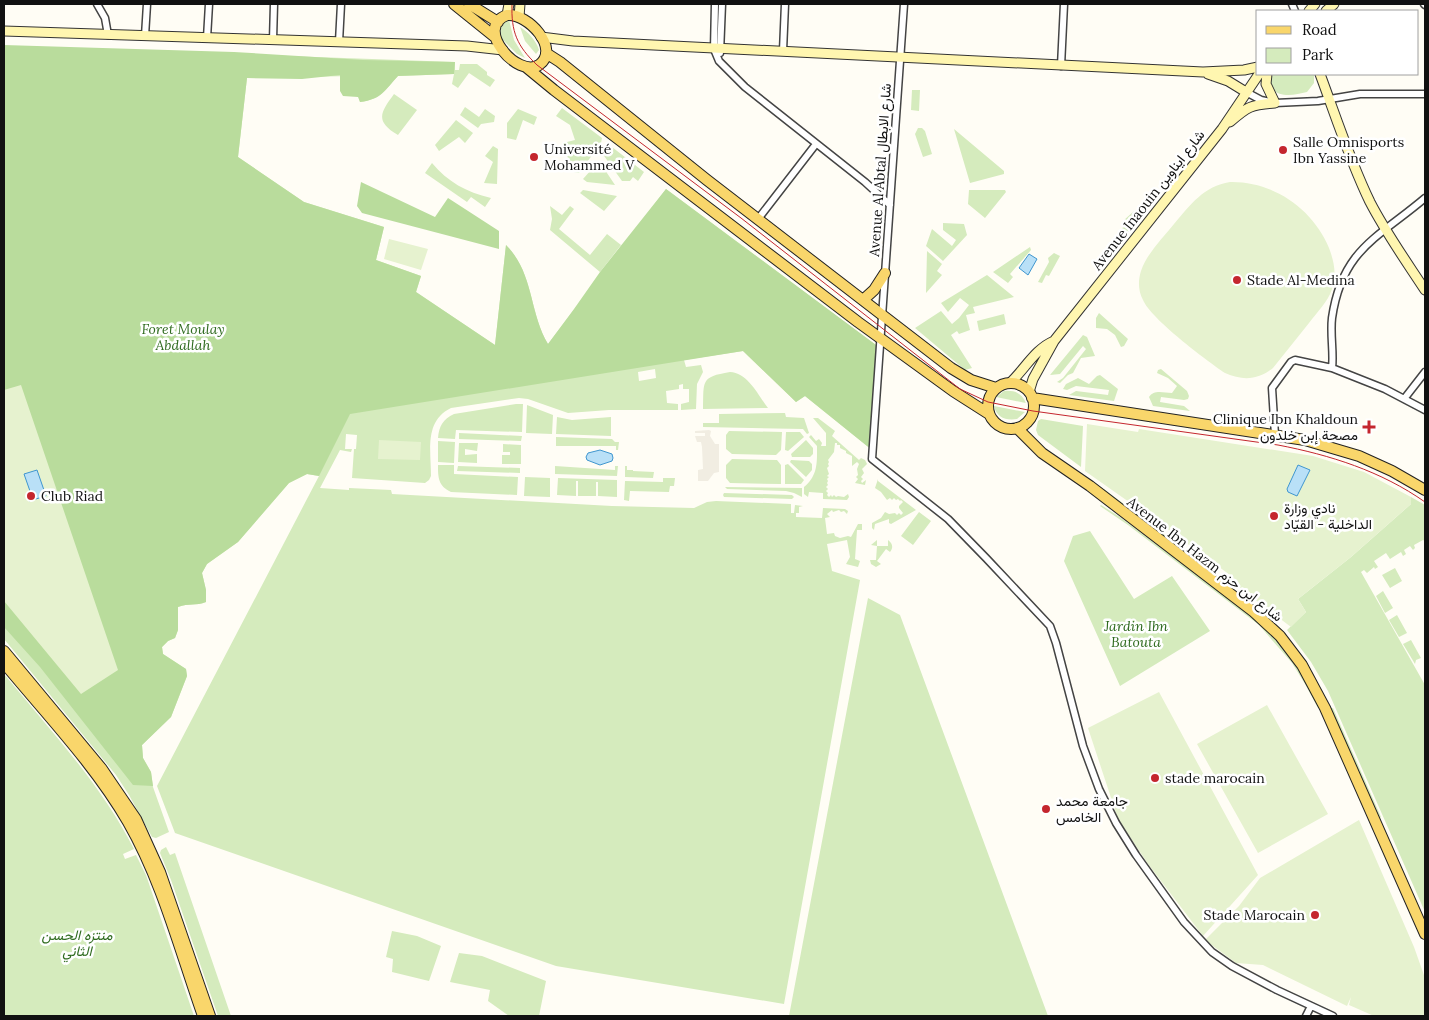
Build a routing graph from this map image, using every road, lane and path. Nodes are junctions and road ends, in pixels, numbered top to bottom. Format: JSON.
{"nodes":[{"id":1,"x":97,"y":4,"type":"edge"},
{"id":2,"x":147,"y":4,"type":"edge"},
{"id":3,"x":209,"y":4,"type":"edge"},
{"id":4,"x":274,"y":4,"type":"edge"},
{"id":5,"x":341,"y":4,"type":"edge"},
{"id":6,"x":454,"y":4,"type":"edge"},
{"id":7,"x":469,"y":4,"type":"edge"},
{"id":8,"x":509,"y":4,"type":"edge"},
{"id":9,"x":520,"y":4,"type":"edge"},
{"id":10,"x":715,"y":4,"type":"edge"},
{"id":11,"x":722,"y":4,"type":"edge"},
{"id":12,"x":785,"y":4,"type":"edge"},
{"id":13,"x":904,"y":4,"type":"edge"},
{"id":14,"x":1064,"y":4,"type":"edge"},
{"id":15,"x":507,"y":15,"type":"junction"},
{"id":16,"x":519,"y":17,"type":"junction"},
{"id":17,"x":498,"y":22,"type":"junction"},
{"id":18,"x":4,"y":31,"type":"edge"},
{"id":19,"x":108,"y":35,"type":"junction"},
{"id":20,"x":145,"y":36,"type":"junction"},
{"id":21,"x":207,"y":38,"type":"junction"},
{"id":22,"x":496,"y":39,"type":"junction"},
{"id":23,"x":273,"y":40,"type":"junction"},
{"id":24,"x":339,"y":42,"type":"junction"},
{"id":25,"x":467,"y":46,"type":"junction"},
{"id":26,"x":544,"y":46,"type":"junction"},
{"id":27,"x":718,"y":49,"type":"junction"},
{"id":28,"x":503,"y":50,"type":"junction"},
{"id":29,"x":783,"y":51,"type":"junction"},
{"id":30,"x":900,"y":58,"type":"junction"},
{"id":31,"x":1062,"y":66,"type":"junction"},
{"id":32,"x":526,"y":67,"type":"junction"},
{"id":33,"x":1256,"y":67,"type":"edge"},
{"id":34,"x":1203,"y":72,"type":"junction"},
{"id":35,"x":1258,"y":75,"type":"edge"},
{"id":36,"x":1267,"y":75,"type":"edge"},
{"id":37,"x":1320,"y":75,"type":"edge"},
{"id":38,"x":1246,"y":92,"type":"junction"},
{"id":39,"x":1425,"y":94,"type":"edge"},
{"id":40,"x":1329,"y":100,"type":"junction"},
{"id":41,"x":1275,"y":103,"type":"junction"},
{"id":42,"x":1222,"y":129,"type":"junction"},
{"id":43,"x":816,"y":144,"type":"junction"},
{"id":44,"x":1425,"y":198,"type":"edge"},
{"id":45,"x":890,"y":205,"type":"junction"},
{"id":46,"x":758,"y":219,"type":"junction"},
{"id":47,"x":1385,"y":229,"type":"junction"},
{"id":48,"x":885,"y":273,"type":"junction"},
{"id":49,"x":1425,"y":290,"type":"edge"},
{"id":50,"x":863,"y":300,"type":"junction"},
{"id":51,"x":882,"y":314,"type":"junction"},
{"id":52,"x":880,"y":338,"type":"junction"},
{"id":53,"x":1054,"y":341,"type":"junction"},
{"id":54,"x":1332,"y":368,"type":"junction"},
{"id":55,"x":1425,"y":372,"type":"edge"},
{"id":56,"x":1010,"y":383,"type":"junction"},
{"id":57,"x":996,"y":388,"type":"junction"},
{"id":58,"x":1030,"y":395,"type":"junction"},
{"id":59,"x":1404,"y":398,"type":"junction"},
{"id":60,"x":1425,"y":410,"type":"edge"},
{"id":61,"x":989,"y":414,"type":"junction"},
{"id":62,"x":1016,"y":428,"type":"junction"},
{"id":63,"x":1275,"y":434,"type":"junction"},
{"id":64,"x":1425,"y":490,"type":"edge"},
{"id":65,"x":4,"y":651,"type":"edge"},
{"id":66,"x":4,"y":663,"type":"edge"},
{"id":67,"x":1425,"y":934,"type":"edge"},
{"id":68,"x":1311,"y":1006,"type":"junction"},
{"id":69,"x":202,"y":1016,"type":"edge"},
{"id":70,"x":210,"y":1016,"type":"edge"},
{"id":71,"x":1306,"y":1016,"type":"edge"},
{"id":72,"x":1333,"y":1016,"type":"edge"}],
"edges":[{"from":1,"to":19,"type":"street"},
{"from":2,"to":20,"type":"street"},
{"from":3,"to":21,"type":"street"},
{"from":4,"to":23,"type":"street"},
{"from":5,"to":24,"type":"street"},
{"from":6,"to":22,"type":"main road"},
{"from":7,"to":17,"type":"main road"},
{"from":8,"to":15,"type":"street"},
{"from":9,"to":16,"type":"street"},
{"from":10,"to":27,"type":"street"},
{"from":11,"to":27,"type":"street"},
{"from":12,"to":29,"type":"street"},
{"from":13,"to":30,"type":"street","name":"Avenue Al Abtal شارع الابطال"},
{"from":14,"to":31,"type":"street"},
{"from":15,"to":16,"type":"main road"},
{"from":15,"to":17,"type":"main road"},
{"from":16,"to":26,"type":"main road"},
{"from":17,"to":22,"type":"main road"},
{"from":18,"to":19,"type":"street"},
{"from":19,"to":20,"type":"street"},
{"from":20,"to":21,"type":"street"},
{"from":21,"to":23,"type":"street"},
{"from":22,"to":25,"type":"street"},
{"from":22,"to":28,"type":"main road"},
{"from":23,"to":24,"type":"street"},
{"from":24,"to":25,"type":"street"},
{"from":25,"to":28,"type":"street"},
{"from":26,"to":27,"type":"street"},
{"from":26,"to":32,"type":"main road"},
{"from":26,"to":46,"type":"main road"},
{"from":27,"to":29,"type":"street"},
{"from":27,"to":43,"type":"street"},
{"from":28,"to":32,"type":"main road"},
{"from":29,"to":30,"type":"street"},
{"from":30,"to":31,"type":"street"},
{"from":30,"to":45,"type":"street","name":"Avenue Al Abtal شارع الابطال"},
{"from":31,"to":34,"type":"street"},
{"from":32,"to":52,"type":"main road"},
{"from":33,"to":34,"type":"street"},
{"from":34,"to":38,"type":"street"},
{"from":35,"to":38,"type":"street","name":"Avenue Inaouin شارع ايناوين"},
{"from":36,"to":41,"type":"street"},
{"from":37,"to":40,"type":"street"},
{"from":38,"to":41,"type":"street"},
{"from":38,"to":42,"type":"street","name":"Avenue Inaouin شارع ايناوين"},
{"from":39,"to":40,"type":"street"},
{"from":40,"to":41,"type":"street"},
{"from":40,"to":47,"type":"street"},
{"from":41,"to":42,"type":"street"},
{"from":42,"to":53,"type":"street","name":"Avenue Inaouin شارع ايناوين"},
{"from":43,"to":45,"type":"street"},
{"from":43,"to":46,"type":"street"},
{"from":44,"to":47,"type":"street"},
{"from":45,"to":48,"type":"street","name":"Avenue Al Abtal شارع الابطال"},
{"from":46,"to":50,"type":"main road"},
{"from":47,"to":49,"type":"street"},
{"from":47,"to":54,"type":"street"},
{"from":48,"to":50,"type":"main road"},
{"from":48,"to":51,"type":"street","name":"Avenue Al Abtal شارع الابطال"},
{"from":50,"to":51,"type":"main road"},
{"from":51,"to":52,"type":"street","name":"Avenue Al Abtal شارع الابطال"},
{"from":51,"to":57,"type":"main road"},
{"from":52,"to":61,"type":"main road"},
{"from":52,"to":68,"type":"street","name":"Avenue Al Abtal شارع الابطال"},
{"from":53,"to":56,"type":"street","name":"Avenue Inaouin شارع ايناوين"},
{"from":53,"to":58,"type":"street","name":"Avenue Inaouin شارع ايناوين"},
{"from":54,"to":59,"type":"street"},
{"from":54,"to":63,"type":"street"},
{"from":55,"to":59,"type":"street"},
{"from":56,"to":57,"type":"main road"},
{"from":56,"to":58,"type":"main road"},
{"from":57,"to":61,"type":"main road"},
{"from":58,"to":62,"type":"main road"},
{"from":58,"to":63,"type":"main road"},
{"from":59,"to":60,"type":"street"},
{"from":61,"to":62,"type":"main road"},
{"from":62,"to":67,"type":"main road","name":"Avenue Ibn Hazm شارع ابن حزم"},
{"from":63,"to":64,"type":"main road"},
{"from":65,"to":70,"type":"main road"},
{"from":66,"to":69,"type":"main road"},
{"from":68,"to":71,"type":"street"},
{"from":68,"to":72,"type":"street"}]}
